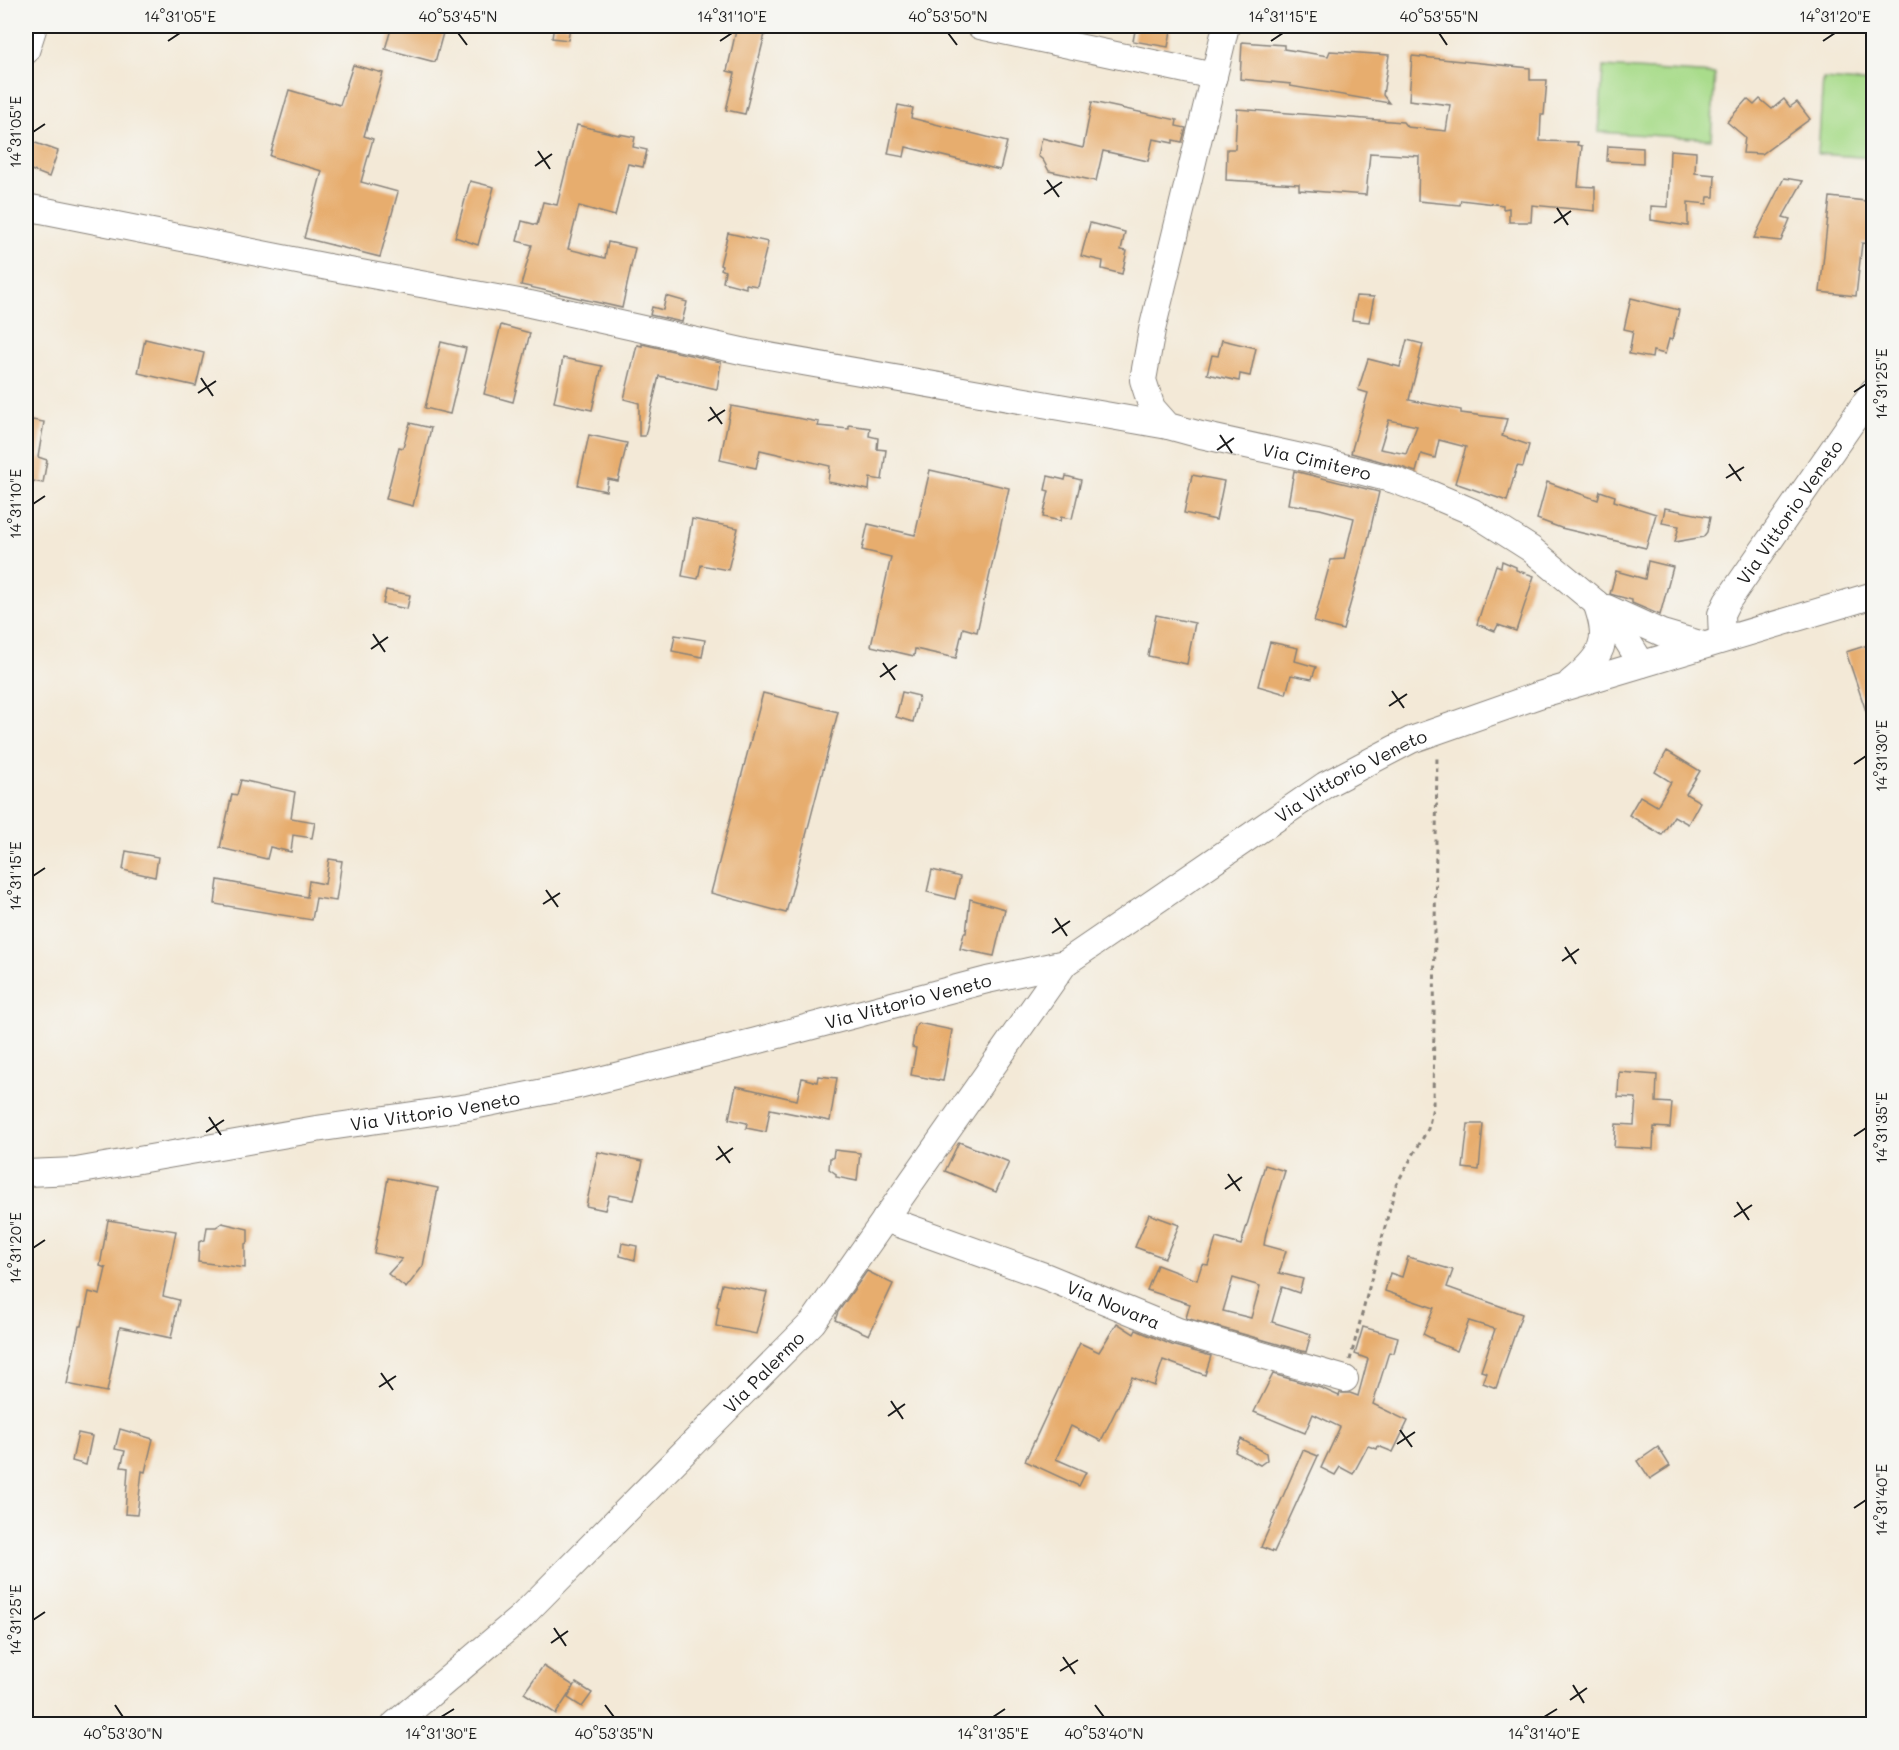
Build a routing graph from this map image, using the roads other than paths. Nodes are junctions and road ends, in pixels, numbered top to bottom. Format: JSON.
{"nodes":[{"id":1,"x":34,"y":26,"type":"edge"},
{"id":2,"x":980,"y":26,"type":"edge"},
{"id":3,"x":1226,"y":26,"type":"edge"},
{"id":4,"x":26,"y":51,"type":"edge"},
{"id":5,"x":1214,"y":76,"type":"junction"},
{"id":6,"x":26,"y":207,"type":"edge"},
{"id":7,"x":1874,"y":390,"type":"edge"},
{"id":8,"x":1168,"y":426,"type":"junction"},
{"id":9,"x":1874,"y":596,"type":"edge"},
{"id":10,"x":1596,"y":603,"type":"junction"},
{"id":11,"x":1713,"y":642,"type":"junction"},
{"id":12,"x":1642,"y":664,"type":"junction"},
{"id":13,"x":1565,"y":687,"type":"junction"},
{"id":14,"x":1065,"y":963,"type":"junction"},
{"id":15,"x":26,"y":1173,"type":"edge"},
{"id":16,"x":885,"y":1220,"type":"junction"},
{"id":17,"x":1345,"y":1379,"type":"road end"},
{"id":18,"x":395,"y":1725,"type":"edge"}],
"edges":[{"from":1,"to":4,"type":"street"},
{"from":2,"to":5,"type":"street"},
{"from":3,"to":5,"type":"street"},
{"from":5,"to":8,"type":"street"},
{"from":6,"to":8,"type":"street","name":"Via Cimitero"},
{"from":7,"to":11,"type":"street","name":"Via Vittorio Veneto"},
{"from":8,"to":10,"type":"street","name":"Via Cimitero"},
{"from":9,"to":11,"type":"street","name":"Via Vittorio Veneto"},
{"from":10,"to":11,"type":"street","name":"Via Cimitero"},
{"from":10,"to":12,"type":"street","name":"Via Cimitero"},
{"from":10,"to":13,"type":"street"},
{"from":11,"to":12,"type":"street","name":"Via Vittorio Veneto"},
{"from":12,"to":13,"type":"street","name":"Via Vittorio Veneto"},
{"from":13,"to":14,"type":"street","name":"Via Vittorio Veneto"},
{"from":14,"to":15,"type":"street","name":"Via Vittorio Veneto"},
{"from":14,"to":16,"type":"street","name":"Via Palermo"},
{"from":16,"to":17,"type":"street","name":"Via Novara"},
{"from":16,"to":18,"type":"street","name":"Via Palermo"}]}
